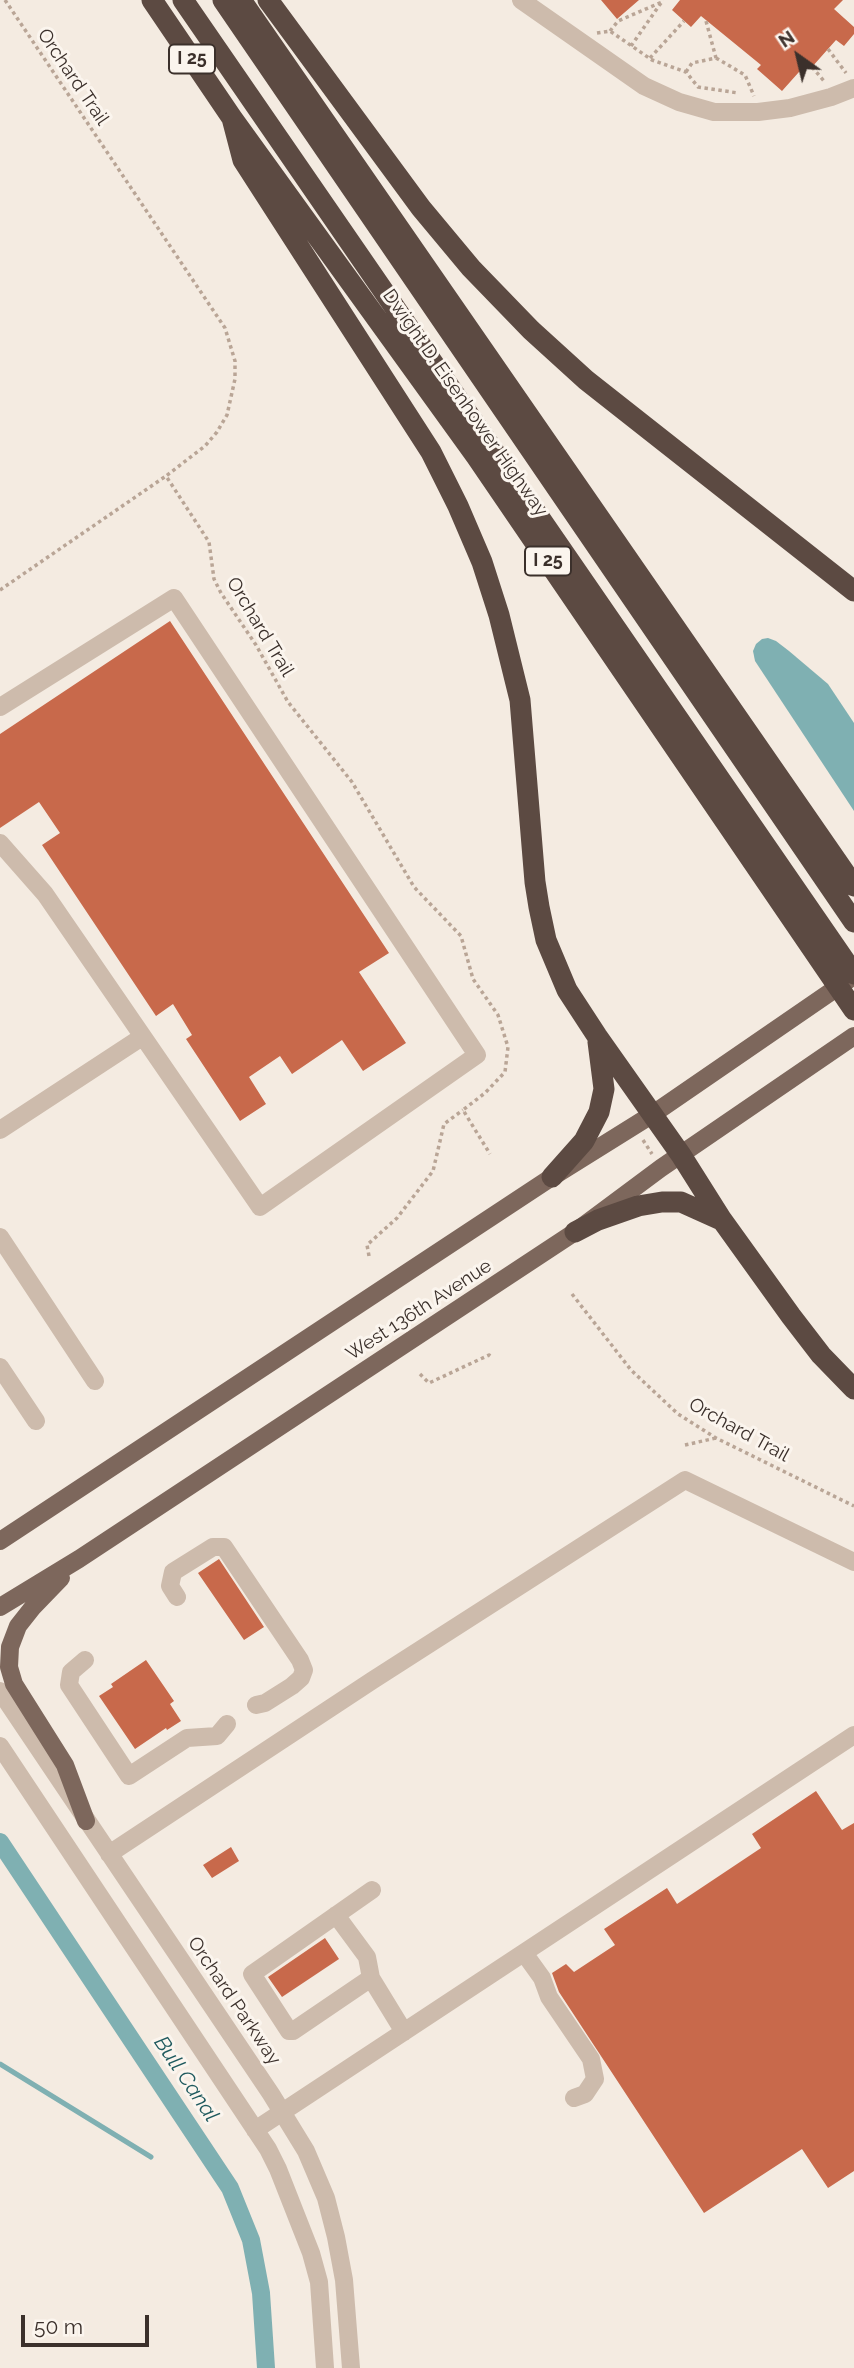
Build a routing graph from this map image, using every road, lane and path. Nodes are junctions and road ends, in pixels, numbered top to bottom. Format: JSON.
{"nodes":[{"id":1,"x":5,"y":0,"type":"edge"},
{"id":2,"x":152,"y":0,"type":"edge"},
{"id":3,"x":183,"y":0,"type":"edge"},
{"id":4,"x":223,"y":0,"type":"edge"},
{"id":5,"x":241,"y":0,"type":"edge"},
{"id":6,"x":268,"y":0,"type":"edge"},
{"id":7,"x":521,"y":0,"type":"edge"},
{"id":8,"x":662,"y":1,"type":"edge"},
{"id":9,"x":684,"y":20,"type":"dead end"},
{"id":10,"x":706,"y":21,"type":"dead end"},
{"id":11,"x":610,"y":31,"type":"junction"},
{"id":12,"x":590,"y":33,"type":"dead end"},
{"id":13,"x":631,"y":46,"type":"junction"},
{"id":14,"x":828,"y":49,"type":"dead end"},
{"id":15,"x":650,"y":58,"type":"junction"},
{"id":16,"x":716,"y":58,"type":"junction"},
{"id":17,"x":812,"y":67,"type":"dead end"},
{"id":18,"x":686,"y":72,"type":"junction"},
{"id":19,"x":850,"y":80,"type":"edge"},
{"id":20,"x":824,"y":81,"type":"dead end"},
{"id":21,"x":232,"y":118,"type":"junction"},
{"id":22,"x":166,"y":476,"type":"junction"},
{"id":23,"x":0,"y":590,"type":"edge"},
{"id":24,"x":854,"y":591,"type":"edge"},
{"id":25,"x":0,"y":706,"type":"edge"},
{"id":26,"x":0,"y":843,"type":"edge"},
{"id":27,"x":854,"y":886,"type":"edge"},
{"id":28,"x":854,"y":922,"type":"edge"},
{"id":29,"x":854,"y":975,"type":"edge"},
{"id":30,"x":854,"y":1010,"type":"edge"},
{"id":31,"x":597,"y":1036,"type":"junction"},
{"id":32,"x":854,"y":1036,"type":"edge"},
{"id":33,"x":142,"y":1037,"type":"junction"},
{"id":34,"x":463,"y":1110,"type":"junction"},
{"id":35,"x":653,"y":1114,"type":"junction"},
{"id":36,"x":0,"y":1130,"type":"edge"},
{"id":37,"x":639,"y":1135,"type":"dead end"},
{"id":38,"x":490,"y":1154,"type":"dead end"},
{"id":39,"x":681,"y":1155,"type":"junction"},
{"id":40,"x":653,"y":1156,"type":"dead end"},
{"id":41,"x":552,"y":1177,"type":"junction"},
{"id":42,"x":722,"y":1220,"type":"junction"},
{"id":43,"x":575,"y":1232,"type":"junction"},
{"id":44,"x":0,"y":1237,"type":"edge"},
{"id":45,"x":369,"y":1256,"type":"dead end"},
{"id":46,"x":572,"y":1294,"type":"dead end"},
{"id":47,"x":493,"y":1358,"type":"dead end"},
{"id":48,"x":0,"y":1367,"type":"edge"},
{"id":49,"x":420,"y":1374,"type":"dead end"},
{"id":50,"x":94,"y":1381,"type":"dead end"},
{"id":51,"x":854,"y":1389,"type":"edge"},
{"id":52,"x":36,"y":1421,"type":"dead end"},
{"id":53,"x":716,"y":1438,"type":"junction"},
{"id":54,"x":685,"y":1445,"type":"dead end"},
{"id":55,"x":854,"y":1506,"type":"edge"},
{"id":56,"x":45,"y":1511,"type":"junction"},
{"id":57,"x":0,"y":1529,"type":"edge"},
{"id":58,"x":0,"y":1541,"type":"edge"},
{"id":59,"x":79,"y":1559,"type":"junction"},
{"id":60,"x":854,"y":1562,"type":"edge"},
{"id":61,"x":177,"y":1597,"type":"dead end"},
{"id":62,"x":0,"y":1607,"type":"edge"},
{"id":63,"x":85,"y":1660,"type":"dead end"},
{"id":64,"x":0,"y":1691,"type":"edge"},
{"id":65,"x":256,"y":1705,"type":"dead end"},
{"id":66,"x":228,"y":1724,"type":"dead end"},
{"id":67,"x":854,"y":1735,"type":"edge"},
{"id":68,"x":0,"y":1746,"type":"edge"},
{"id":69,"x":86,"y":1821,"type":"junction"},
{"id":70,"x":109,"y":1854,"type":"junction"},
{"id":71,"x":372,"y":1891,"type":"dead end"},
{"id":72,"x":336,"y":1915,"type":"junction"},
{"id":73,"x":524,"y":1953,"type":"junction"},
{"id":74,"x":370,"y":1978,"type":"junction"},
{"id":75,"x":404,"y":2032,"type":"junction"},
{"id":76,"x":573,"y":2098,"type":"dead end"},
{"id":77,"x":282,"y":2112,"type":"junction"},
{"id":78,"x":255,"y":2130,"type":"junction"},
{"id":79,"x":325,"y":2368,"type":"edge"},
{"id":80,"x":351,"y":2368,"type":"edge"}],
"edges":[{"from":1,"to":22,"type":"path","name":"Orchard Trail"},
{"from":2,"to":21,"type":"highway","name":"Dwight D. Eisenhower Highway","number":"I 25"},
{"from":3,"to":29,"type":"highway"},
{"from":4,"to":28,"type":"highway"},
{"from":5,"to":27,"type":"highway"},
{"from":6,"to":24,"type":"highway"},
{"from":7,"to":19,"type":"street"},
{"from":8,"to":11,"type":"path"},
{"from":8,"to":13,"type":"path"},
{"from":9,"to":15,"type":"path"},
{"from":10,"to":16,"type":"path"},
{"from":11,"to":12,"type":"path"},
{"from":11,"to":13,"type":"path"},
{"from":13,"to":15,"type":"path"},
{"from":14,"to":19,"type":"path"},
{"from":15,"to":18,"type":"path"},
{"from":16,"to":18,"type":"path"},
{"from":16,"to":18,"type":"path"},
{"from":17,"to":20,"type":"path"},
{"from":21,"to":30,"type":"highway","name":"Dwight D. Eisenhower Highway","number":"I 25"},
{"from":21,"to":31,"type":"highway"},
{"from":22,"to":23,"type":"path"},
{"from":22,"to":34,"type":"path","name":"Orchard Trail"},
{"from":25,"to":33,"type":"street"},
{"from":26,"to":33,"type":"street"},
{"from":29,"to":35,"type":"main road","name":"West 136th Avenue"},
{"from":31,"to":35,"type":"highway"},
{"from":31,"to":41,"type":"highway"},
{"from":32,"to":39,"type":"main road","name":"West 136th Avenue"},
{"from":33,"to":36,"type":"street"},
{"from":34,"to":38,"type":"path"},
{"from":34,"to":45,"type":"path","name":"Orchard Trail"},
{"from":35,"to":39,"type":"highway"},
{"from":35,"to":41,"type":"main road","name":"West 136th Avenue"},
{"from":37,"to":40,"type":"path"},
{"from":39,"to":42,"type":"highway"},
{"from":39,"to":43,"type":"main road","name":"West 136th Avenue"},
{"from":41,"to":56,"type":"main road","name":"West 136th Avenue"},
{"from":42,"to":43,"type":"highway"},
{"from":42,"to":51,"type":"highway"},
{"from":43,"to":59,"type":"main road","name":"West 136th Avenue"},
{"from":44,"to":50,"type":"street"},
{"from":46,"to":53,"type":"path","name":"Orchard Trail"},
{"from":47,"to":49,"type":"path"},
{"from":48,"to":52,"type":"street"},
{"from":53,"to":54,"type":"path"},
{"from":53,"to":55,"type":"path","name":"Orchard Trail"},
{"from":56,"to":57,"type":"main road"},
{"from":56,"to":58,"type":"main road","name":"West 136th Avenue"},
{"from":59,"to":62,"type":"main road","name":"West 136th Avenue"},
{"from":59,"to":69,"type":"main road"},
{"from":60,"to":70,"type":"street"},
{"from":61,"to":65,"type":"street"},
{"from":63,"to":66,"type":"street"},
{"from":64,"to":69,"type":"street","name":"Orchard Parkway"},
{"from":67,"to":73,"type":"street"},
{"from":68,"to":78,"type":"street"},
{"from":69,"to":70,"type":"street","name":"Orchard Parkway"},
{"from":70,"to":77,"type":"street","name":"Orchard Parkway"},
{"from":71,"to":72,"type":"street"},
{"from":72,"to":74,"type":"street"},
{"from":72,"to":74,"type":"street"},
{"from":73,"to":75,"type":"street"},
{"from":73,"to":76,"type":"street"},
{"from":74,"to":75,"type":"street"},
{"from":75,"to":77,"type":"street"},
{"from":77,"to":78,"type":"street"},
{"from":77,"to":80,"type":"street","name":"Orchard Parkway"},
{"from":78,"to":79,"type":"street"}]}
